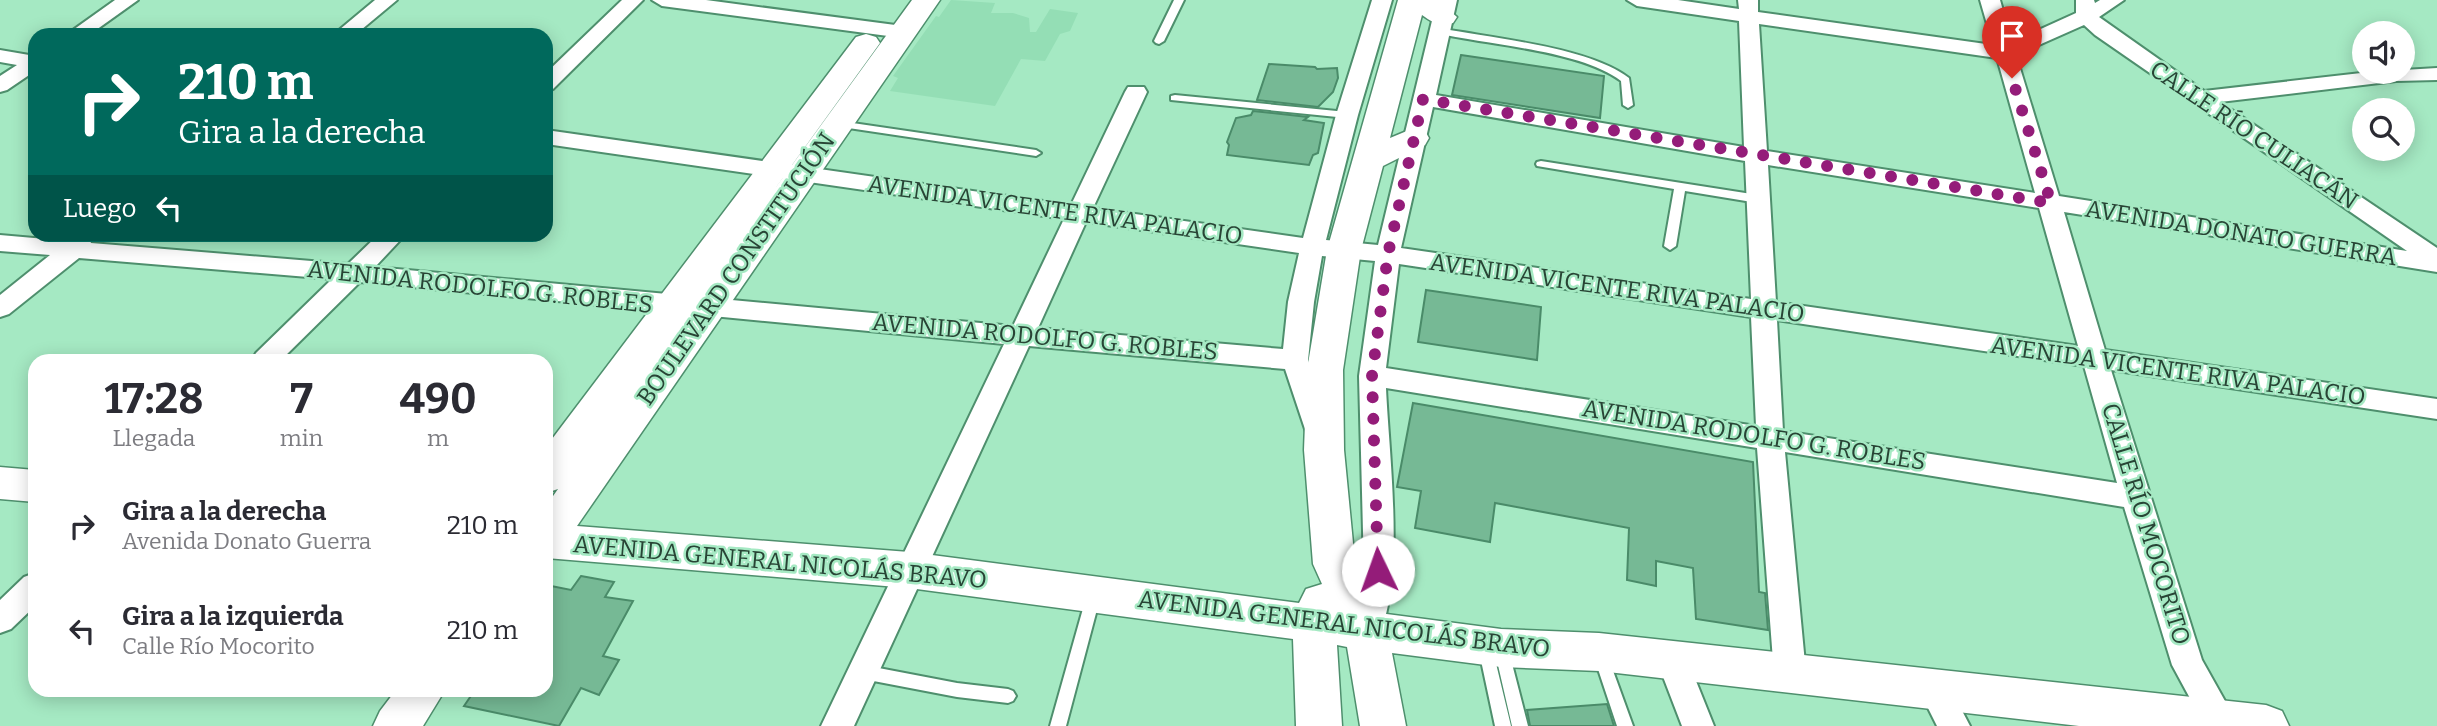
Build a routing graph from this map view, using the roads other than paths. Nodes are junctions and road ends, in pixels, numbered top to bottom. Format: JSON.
{"nodes":[{"id":1,"x":128,"y":0,"type":"edge"},
{"id":2,"x":387,"y":0,"type":"edge"},
{"id":3,"x":633,"y":0,"type":"edge"},
{"id":4,"x":662,"y":0,"type":"edge"},
{"id":5,"x":926,"y":0,"type":"edge"},
{"id":6,"x":1179,"y":0,"type":"edge"},
{"id":7,"x":1637,"y":0,"type":"edge"},
{"id":8,"x":1990,"y":0,"type":"edge"},
{"id":9,"x":2114,"y":0,"type":"edge"},
{"id":10,"x":1400,"y":6,"type":"edge"},
{"id":11,"x":1749,"y":8,"type":"edge"},
{"id":12,"x":2086,"y":8,"type":"edge"},
{"id":13,"x":1443,"y":16,"type":"edge"},
{"id":14,"x":892,"y":21,"type":"edge"},
{"id":15,"x":86,"y":28,"type":"edge"},
{"id":16,"x":352,"y":28,"type":"edge"},
{"id":17,"x":1159,"y":41,"type":"dead end"},
{"id":18,"x":2004,"y":53,"type":"junction"},
{"id":19,"x":0,"y":56,"type":"edge"},
{"id":20,"x":28,"y":61,"type":"edge"},
{"id":21,"x":28,"y":67,"type":"edge"},
{"id":22,"x":2437,"y":74,"type":"edge"},
{"id":23,"x":553,"y":78,"type":"edge"},
{"id":24,"x":0,"y":86,"type":"edge"},
{"id":25,"x":1136,"y":92,"type":"dead end"},
{"id":26,"x":1175,"y":98,"type":"dead end"},
{"id":27,"x":2200,"y":98,"type":"junction"},
{"id":28,"x":1423,"y":99,"type":"junction"},
{"id":29,"x":1628,"y":105,"type":"dead end"},
{"id":30,"x":1347,"y":115,"type":"junction"},
{"id":31,"x":839,"y":124,"type":"junction"},
{"id":32,"x":553,"y":138,"type":"edge"},
{"id":33,"x":1414,"y":138,"type":"junction"},
{"id":34,"x":1036,"y":153,"type":"dead end"},
{"id":35,"x":1756,"y":156,"type":"junction"},
{"id":36,"x":1367,"y":161,"type":"junction"},
{"id":37,"x":1541,"y":164,"type":"dead end"},
{"id":38,"x":788,"y":172,"type":"junction"},
{"id":39,"x":1680,"y":187,"type":"junction"},
{"id":40,"x":1758,"y":199,"type":"junction"},
{"id":41,"x":2051,"y":203,"type":"junction"},
{"id":42,"x":1077,"y":212,"type":"junction"},
{"id":43,"x":83,"y":242,"type":"edge"},
{"id":44,"x":386,"y":242,"type":"edge"},
{"id":45,"x":0,"y":243,"type":"edge"},
{"id":46,"x":1670,"y":246,"type":"dead end"},
{"id":47,"x":1328,"y":248,"type":"junction"},
{"id":48,"x":1388,"y":254,"type":"junction"},
{"id":49,"x":2437,"y":262,"type":"edge"},
{"id":50,"x":355,"y":273,"type":"junction"},
{"id":51,"x":673,"y":305,"type":"junction"},
{"id":52,"x":709,"y":307,"type":"junction"},
{"id":53,"x":0,"y":308,"type":"edge"},
{"id":54,"x":1764,"y":310,"type":"junction"},
{"id":55,"x":1020,"y":335,"type":"junction"},
{"id":56,"x":271,"y":354,"type":"edge"},
{"id":57,"x":2096,"y":359,"type":"junction"},
{"id":58,"x":1295,"y":360,"type":"junction"},
{"id":59,"x":1372,"y":376,"type":"junction"},
{"id":60,"x":2437,"y":409,"type":"edge"},
{"id":61,"x":1770,"y":437,"type":"junction"},
{"id":62,"x":1324,"y":450,"type":"junction"},
{"id":63,"x":553,"y":468,"type":"edge"},
{"id":64,"x":0,"y":483,"type":"edge"},
{"id":65,"x":28,"y":485,"type":"edge"},
{"id":66,"x":2135,"y":497,"type":"junction"},
{"id":67,"x":553,"y":530,"type":"edge"},
{"id":68,"x":553,"y":541,"type":"edge"},
{"id":69,"x":1334,"y":564,"type":"junction"},
{"id":70,"x":909,"y":570,"type":"junction"},
{"id":71,"x":28,"y":593,"type":"edge"},
{"id":72,"x":1095,"y":593,"type":"junction"},
{"id":73,"x":0,"y":620,"type":"edge"},
{"id":74,"x":1314,"y":624,"type":"junction"},
{"id":75,"x":1366,"y":631,"type":"junction"},
{"id":76,"x":1493,"y":647,"type":"junction"},
{"id":77,"x":1599,"y":652,"type":"junction"},
{"id":78,"x":1673,"y":661,"type":"junction"},
{"id":79,"x":863,"y":672,"type":"junction"},
{"id":80,"x":1790,"y":674,"type":"junction"},
{"id":81,"x":1008,"y":696,"type":"dead end"},
{"id":82,"x":417,"y":697,"type":"edge"},
{"id":83,"x":1944,"y":708,"type":"edge"},
{"id":84,"x":2221,"y":723,"type":"edge"},
{"id":85,"x":396,"y":726,"type":"edge"},
{"id":86,"x":837,"y":726,"type":"edge"},
{"id":87,"x":1058,"y":726,"type":"edge"},
{"id":88,"x":1319,"y":726,"type":"edge"},
{"id":89,"x":1383,"y":726,"type":"edge"},
{"id":90,"x":1503,"y":726,"type":"edge"},
{"id":91,"x":1520,"y":726,"type":"edge"},
{"id":92,"x":1625,"y":726,"type":"edge"},
{"id":93,"x":1698,"y":726,"type":"edge"},
{"id":94,"x":2266,"y":726,"type":"edge"}],
"edges":[{"from":1,"to":15,"type":"street"},
{"from":2,"to":16,"type":"street"},
{"from":3,"to":23,"type":"street"},
{"from":4,"to":14,"type":"street"},
{"from":5,"to":14,"type":"main road","name":"BOULEVARD CONSTITUCIÓN"},
{"from":6,"to":17,"type":"lane"},
{"from":7,"to":11,"type":"street"},
{"from":8,"to":18,"type":"street","name":"CALLE RÍO MOCORITO"},
{"from":9,"to":12,"type":"street"},
{"from":10,"to":13,"type":"main road"},
{"from":10,"to":30,"type":"street"},
{"from":10,"to":36,"type":"main road"},
{"from":11,"to":18,"type":"street"},
{"from":11,"to":35,"type":"street"},
{"from":12,"to":18,"type":"street"},
{"from":12,"to":27,"type":"street","name":"CALLE RÍO CULIACÁN"},
{"from":13,"to":28,"type":"street"},
{"from":13,"to":29,"type":"lane"},
{"from":14,"to":31,"type":"main road","name":"BOULEVARD CONSTITUCIÓN"},
{"from":14,"to":38,"type":"main road","name":"BOULEVARD CONSTITUCIÓN"},
{"from":18,"to":41,"type":"street","name":"CALLE RÍO MOCORITO"},
{"from":19,"to":20,"type":"street"},
{"from":21,"to":24,"type":"street"},
{"from":22,"to":27,"type":"street"},
{"from":25,"to":42,"type":"street"},
{"from":26,"to":30,"type":"lane"},
{"from":27,"to":49,"type":"street","name":"CALLE RÍO CULIACÁN"},
{"from":28,"to":33,"type":"street"},
{"from":28,"to":35,"type":"street","name":"AVENIDA DONATO GUERRA"},
{"from":30,"to":47,"type":"street"},
{"from":31,"to":34,"type":"lane"},
{"from":31,"to":38,"type":"main road","name":"BOULEVARD CONSTITUCIÓN"},
{"from":32,"to":38,"type":"street","name":"AVENIDA VICENTE RIVA PALACIO"},
{"from":33,"to":36,"type":"main road"},
{"from":33,"to":48,"type":"street"},
{"from":35,"to":40,"type":"street"},
{"from":35,"to":41,"type":"street","name":"AVENIDA DONATO GUERRA"},
{"from":36,"to":47,"type":"main road"},
{"from":37,"to":39,"type":"lane"},
{"from":38,"to":42,"type":"street","name":"AVENIDA VICENTE RIVA PALACIO"},
{"from":38,"to":51,"type":"main road","name":"BOULEVARD CONSTITUCIÓN"},
{"from":38,"to":52,"type":"main road","name":"BOULEVARD CONSTITUCIÓN"},
{"from":39,"to":40,"type":"lane"},
{"from":39,"to":46,"type":"lane"},
{"from":40,"to":54,"type":"street"},
{"from":41,"to":49,"type":"street","name":"AVENIDA DONATO GUERRA"},
{"from":41,"to":57,"type":"street","name":"CALLE RÍO MOCORITO"},
{"from":42,"to":47,"type":"street","name":"AVENIDA VICENTE RIVA PALACIO"},
{"from":42,"to":55,"type":"street"},
{"from":43,"to":45,"type":"street","name":"AVENIDA RODOLFO G. ROBLES"},
{"from":43,"to":50,"type":"street","name":"AVENIDA RODOLFO G. ROBLES"},
{"from":43,"to":53,"type":"street"},
{"from":44,"to":50,"type":"street"},
{"from":47,"to":48,"type":"street","name":"AVENIDA VICENTE RIVA PALACIO"},
{"from":47,"to":58,"type":"street"},
{"from":47,"to":62,"type":"main road"},
{"from":48,"to":54,"type":"street","name":"AVENIDA VICENTE RIVA PALACIO"},
{"from":48,"to":59,"type":"street"},
{"from":50,"to":51,"type":"street","name":"AVENIDA RODOLFO G. ROBLES"},
{"from":50,"to":56,"type":"street"},
{"from":51,"to":52,"type":"street","name":"AVENIDA RODOLFO G. ROBLES"},
{"from":51,"to":63,"type":"main road","name":"BOULEVARD CONSTITUCIÓN"},
{"from":52,"to":55,"type":"street","name":"AVENIDA RODOLFO G. ROBLES"},
{"from":52,"to":67,"type":"main road","name":"BOULEVARD CONSTITUCIÓN"},
{"from":54,"to":57,"type":"street","name":"AVENIDA VICENTE RIVA PALACIO"},
{"from":54,"to":61,"type":"street"},
{"from":55,"to":58,"type":"street","name":"AVENIDA RODOLFO G. ROBLES"},
{"from":55,"to":70,"type":"street"},
{"from":57,"to":60,"type":"street","name":"AVENIDA VICENTE RIVA PALACIO"},
{"from":57,"to":66,"type":"street","name":"CALLE RÍO MOCORITO"},
{"from":58,"to":62,"type":"street"},
{"from":59,"to":61,"type":"street","name":"AVENIDA RODOLFO G. ROBLES"},
{"from":59,"to":75,"type":"street"},
{"from":61,"to":66,"type":"street","name":"AVENIDA RODOLFO G. ROBLES"},
{"from":61,"to":80,"type":"street"},
{"from":62,"to":69,"type":"main road"},
{"from":64,"to":65,"type":"main road"},
{"from":66,"to":84,"type":"street","name":"CALLE RÍO MOCORITO"},
{"from":68,"to":70,"type":"main road","name":"AVENIDA GENERAL NICOLÁS BRAVO"},
{"from":69,"to":74,"type":"main road"},
{"from":69,"to":75,"type":"main road"},
{"from":70,"to":72,"type":"main road","name":"AVENIDA GENERAL NICOLÁS BRAVO"},
{"from":70,"to":79,"type":"street"},
{"from":71,"to":73,"type":"street"},
{"from":72,"to":74,"type":"main road","name":"AVENIDA GENERAL NICOLÁS BRAVO"},
{"from":72,"to":87,"type":"lane"},
{"from":74,"to":75,"type":"main road","name":"AVENIDA GENERAL NICOLÁS BRAVO"},
{"from":74,"to":88,"type":"main road"},
{"from":75,"to":76,"type":"main road","name":"AVENIDA GENERAL NICOLÁS BRAVO"},
{"from":75,"to":89,"type":"main road"},
{"from":76,"to":77,"type":"main road","name":"AVENIDA GENERAL NICOLÁS BRAVO"},
{"from":76,"to":90,"type":"lane"},
{"from":76,"to":91,"type":"lane"},
{"from":77,"to":78,"type":"main road","name":"AVENIDA GENERAL NICOLÁS BRAVO"},
{"from":77,"to":92,"type":"lane"},
{"from":78,"to":80,"type":"main road","name":"AVENIDA GENERAL NICOLÁS BRAVO"},
{"from":78,"to":93,"type":"street"},
{"from":79,"to":81,"type":"lane"},
{"from":79,"to":86,"type":"street"},
{"from":80,"to":83,"type":"main road","name":"AVENIDA GENERAL NICOLÁS BRAVO"},
{"from":82,"to":85,"type":"main road"},
{"from":83,"to":84,"type":"main road","name":"AVENIDA GENERAL NICOLÁS BRAVO"},
{"from":84,"to":94,"type":"main road","name":"AVENIDA GENERAL NICOLÁS BRAVO"}]}
